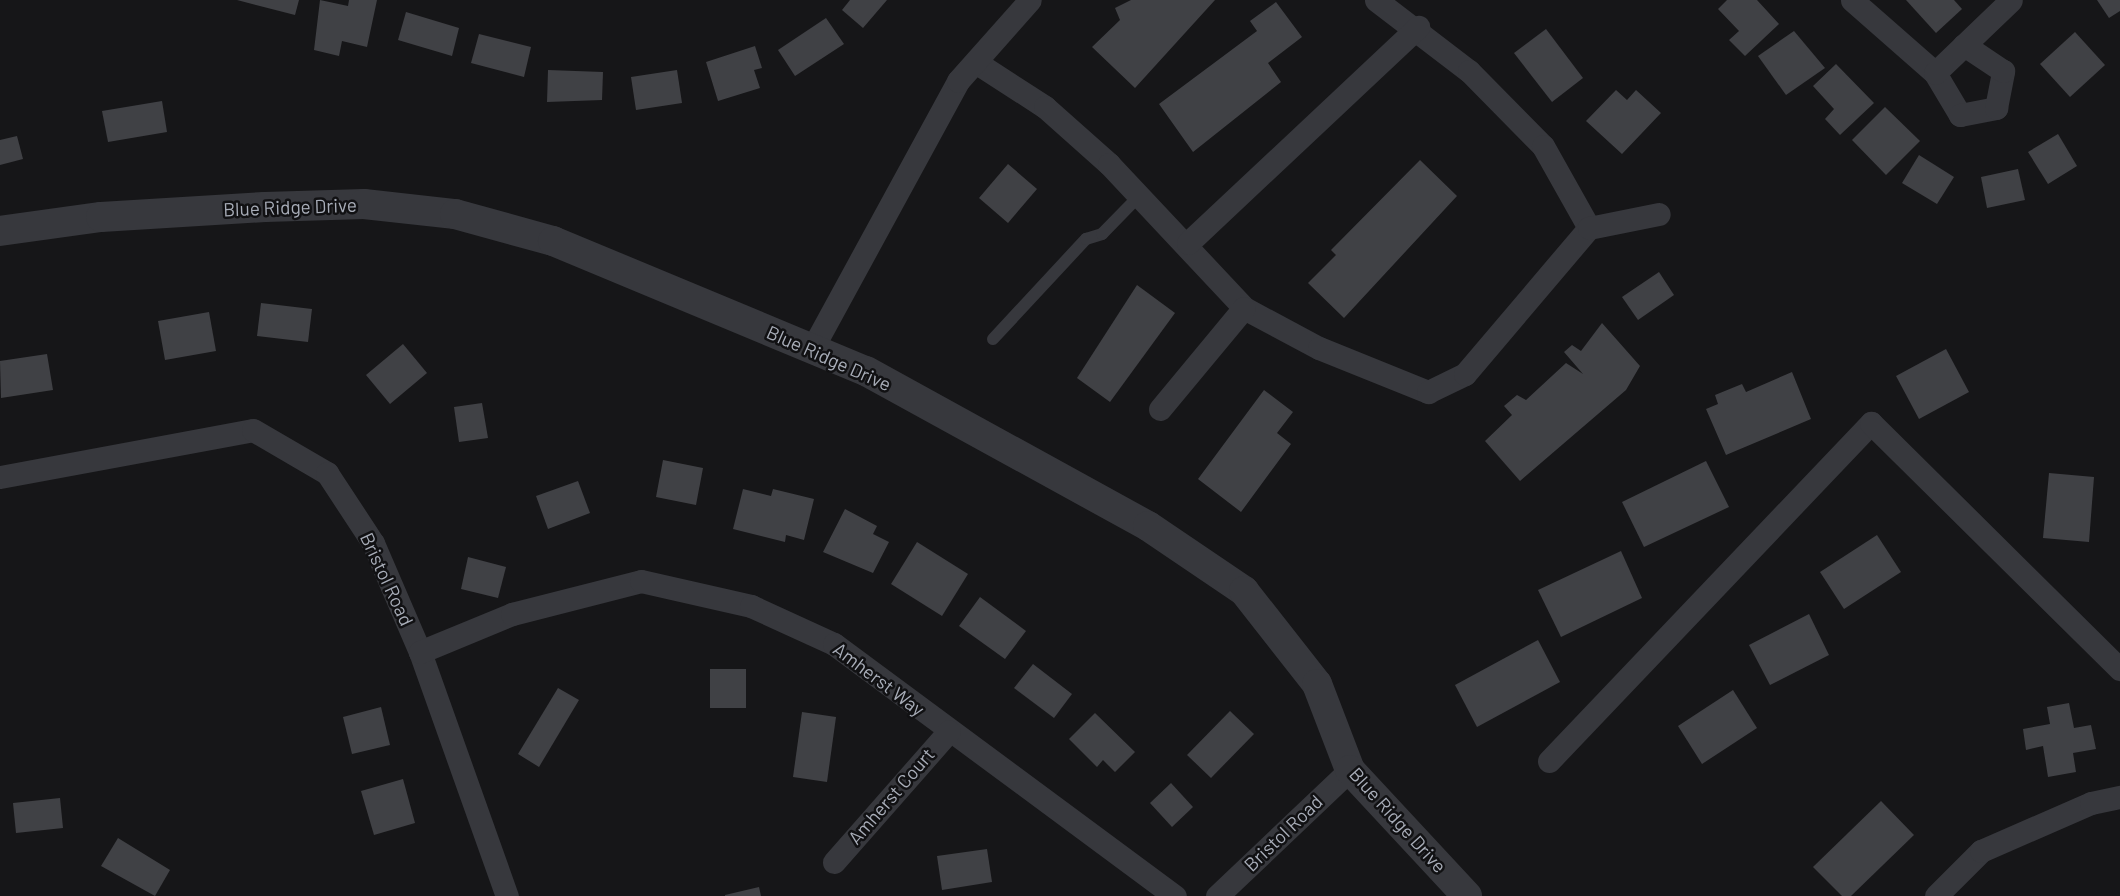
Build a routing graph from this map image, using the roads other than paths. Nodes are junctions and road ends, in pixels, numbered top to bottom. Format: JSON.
{"nodes":[{"id":1,"x":1030,"y":0,"type":"edge"},
{"id":2,"x":1376,"y":0,"type":"edge"},
{"id":3,"x":1852,"y":0,"type":"edge"},
{"id":4,"x":2011,"y":0,"type":"edge"},
{"id":5,"x":1418,"y":27,"type":"junction"},
{"id":6,"x":1964,"y":45,"type":"junction"},
{"id":7,"x":977,"y":63,"type":"junction"},
{"id":8,"x":1935,"y":73,"type":"junction"},
{"id":9,"x":1140,"y":195,"type":"junction"},
{"id":10,"x":1659,"y":214,"type":"dead end"},
{"id":11,"x":1589,"y":228,"type":"junction"},
{"id":12,"x":0,"y":231,"type":"edge"},
{"id":13,"x":1188,"y":243,"type":"junction"},
{"id":14,"x":1244,"y":308,"type":"junction"},
{"id":15,"x":993,"y":339,"type":"dead end"},
{"id":16,"x":812,"y":349,"type":"junction"},
{"id":17,"x":1160,"y":409,"type":"dead end"},
{"id":18,"x":0,"y":477,"type":"edge"},
{"id":19,"x":420,"y":652,"type":"junction"},
{"id":20,"x":2120,"y":669,"type":"edge"},
{"id":21,"x":949,"y":731,"type":"junction"},
{"id":22,"x":1549,"y":761,"type":"dead end"},
{"id":23,"x":1350,"y":770,"type":"junction"},
{"id":24,"x":2120,"y":797,"type":"edge"},
{"id":25,"x":834,"y":862,"type":"dead end"},
{"id":26,"x":507,"y":896,"type":"edge"},
{"id":27,"x":1175,"y":896,"type":"edge"},
{"id":28,"x":1217,"y":896,"type":"edge"},
{"id":29,"x":1467,"y":896,"type":"edge"},
{"id":30,"x":1936,"y":896,"type":"edge"}],
"edges":[{"from":1,"to":7,"type":"street"},
{"from":2,"to":5,"type":"street"},
{"from":3,"to":8,"type":"street"},
{"from":4,"to":6,"type":"street"},
{"from":5,"to":11,"type":"street"},
{"from":5,"to":13,"type":"street"},
{"from":6,"to":8,"type":"street"},
{"from":6,"to":8,"type":"street"},
{"from":7,"to":9,"type":"street"},
{"from":7,"to":16,"type":"street"},
{"from":9,"to":13,"type":"street"},
{"from":9,"to":15,"type":"lane"},
{"from":10,"to":11,"type":"street"},
{"from":11,"to":14,"type":"street"},
{"from":12,"to":16,"type":"street","name":"Blue Ridge Drive"},
{"from":13,"to":14,"type":"street"},
{"from":14,"to":17,"type":"street"},
{"from":16,"to":23,"type":"street","name":"Blue Ridge Drive"},
{"from":18,"to":19,"type":"street","name":"Bristol Road"},
{"from":19,"to":21,"type":"street","name":"Amherst Way"},
{"from":19,"to":26,"type":"street","name":"Bristol Road"},
{"from":20,"to":22,"type":"street"},
{"from":21,"to":25,"type":"street","name":"Amherst Court"},
{"from":21,"to":27,"type":"street","name":"Amherst Way"},
{"from":23,"to":28,"type":"street","name":"Bristol Road"},
{"from":23,"to":29,"type":"street","name":"Blue Ridge Drive"},
{"from":24,"to":30,"type":"street"}]}
